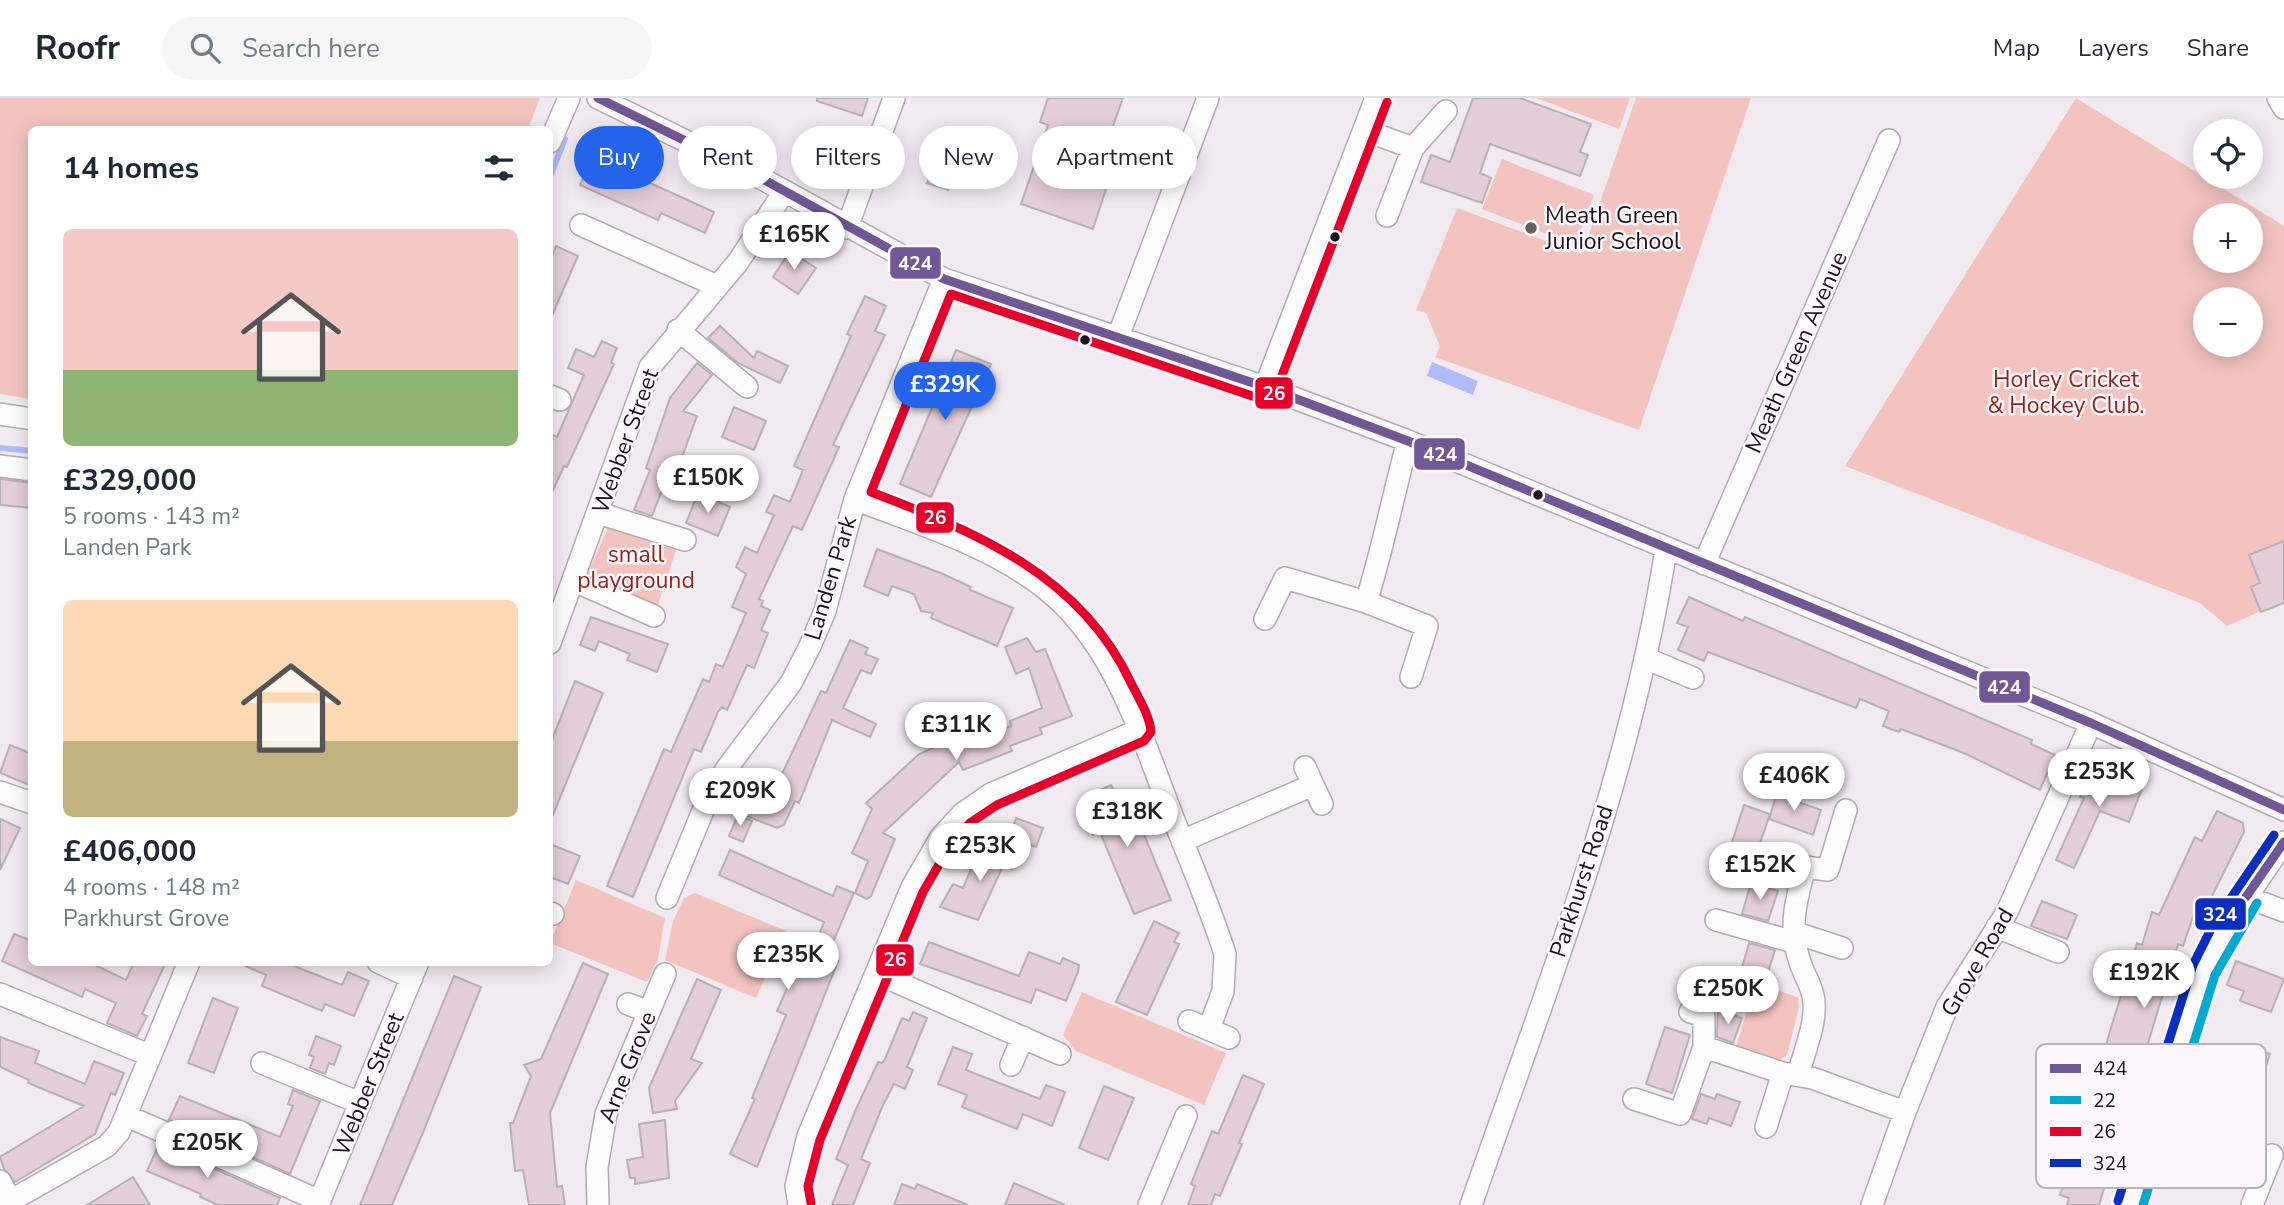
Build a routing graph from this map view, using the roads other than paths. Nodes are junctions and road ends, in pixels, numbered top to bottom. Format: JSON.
{"nodes":[{"id":1,"x":569,"y":98,"type":"edge"},
{"id":2,"x":598,"y":98,"type":"edge"},
{"id":3,"x":894,"y":98,"type":"edge"},
{"id":4,"x":1208,"y":98,"type":"edge"},
{"id":5,"x":1376,"y":98,"type":"edge"},
{"id":6,"x":2278,"y":98,"type":"edge"},
{"id":7,"x":2284,"y":108,"type":"edge"},
{"id":8,"x":1446,"y":111,"type":"dead end"},
{"id":9,"x":1364,"y":130,"type":"junction"},
{"id":10,"x":553,"y":135,"type":"edge"},
{"id":11,"x":1889,"y":140,"type":"dead end"},
{"id":12,"x":1413,"y":148,"type":"junction"},
{"id":13,"x":784,"y":192,"type":"junction"},
{"id":14,"x":1387,"y":216,"type":"dead end"},
{"id":15,"x":581,"y":225,"type":"dead end"},
{"id":16,"x":848,"y":228,"type":"junction"},
{"id":17,"x":944,"y":279,"type":"junction"},
{"id":18,"x":717,"y":286,"type":"junction"},
{"id":19,"x":678,"y":330,"type":"junction"},
{"id":20,"x":1118,"y":337,"type":"junction"},
{"id":21,"x":747,"y":387,"type":"dead end"},
{"id":22,"x":1265,"y":387,"type":"junction"},
{"id":23,"x":0,"y":414,"type":"edge"},
{"id":24,"x":28,"y":418,"type":"edge"},
{"id":25,"x":1408,"y":441,"type":"junction"},
{"id":26,"x":0,"y":466,"type":"edge"},
{"id":27,"x":28,"y":470,"type":"edge"},
{"id":28,"x":855,"y":499,"type":"junction"},
{"id":29,"x":598,"y":513,"type":"junction"},
{"id":30,"x":685,"y":540,"type":"dead end"},
{"id":31,"x":1666,"y":549,"type":"junction"},
{"id":32,"x":1704,"y":564,"type":"junction"},
{"id":33,"x":574,"y":581,"type":"junction"},
{"id":34,"x":1366,"y":602,"type":"junction"},
{"id":35,"x":556,"y":606,"type":"edge"},
{"id":36,"x":654,"y":616,"type":"dead end"},
{"id":37,"x":1265,"y":619,"type":"dead end"},
{"id":38,"x":553,"y":624,"type":"edge"},
{"id":39,"x":1645,"y":658,"type":"junction"},
{"id":40,"x":1411,"y":677,"type":"dead end"},
{"id":41,"x":1693,"y":678,"type":"dead end"},
{"id":42,"x":2091,"y":723,"type":"junction"},
{"id":43,"x":1139,"y":730,"type":"junction"},
{"id":44,"x":1313,"y":785,"type":"dead end"},
{"id":45,"x":0,"y":792,"type":"edge"},
{"id":46,"x":28,"y":802,"type":"edge"},
{"id":47,"x":1846,"y":810,"type":"dead end"},
{"id":48,"x":2284,"y":810,"type":"edge"},
{"id":49,"x":1182,"y":841,"type":"junction"},
{"id":50,"x":2284,"y":842,"type":"edge"},
{"id":51,"x":1773,"y":856,"type":"dead end"},
{"id":52,"x":1805,"y":867,"type":"junction"},
{"id":53,"x":2246,"y":897,"type":"junction"},
{"id":54,"x":667,"y":898,"type":"dead end"},
{"id":55,"x":2284,"y":911,"type":"edge"},
{"id":56,"x":1716,"y":920,"type":"dead end"},
{"id":57,"x":1997,"y":927,"type":"junction"},
{"id":58,"x":1793,"y":937,"type":"junction"},
{"id":59,"x":1842,"y":948,"type":"dead end"},
{"id":60,"x":2057,"y":952,"type":"dead end"},
{"id":61,"x":187,"y":966,"type":"edge"},
{"id":62,"x":396,"y":966,"type":"edge"},
{"id":63,"x":415,"y":970,"type":"edge"},
{"id":64,"x":876,"y":973,"type":"junction"},
{"id":65,"x":665,"y":974,"type":"dead end"},
{"id":66,"x":0,"y":994,"type":"edge"},
{"id":67,"x":628,"y":1004,"type":"dead end"},
{"id":68,"x":649,"y":1012,"type":"junction"},
{"id":69,"x":1690,"y":1012,"type":"dead end"},
{"id":70,"x":1023,"y":1037,"type":"junction"},
{"id":71,"x":1229,"y":1038,"type":"dead end"},
{"id":72,"x":2179,"y":1044,"type":"edge"},
{"id":73,"x":1704,"y":1047,"type":"junction"},
{"id":74,"x":1060,"y":1054,"type":"dead end"},
{"id":75,"x":149,"y":1055,"type":"junction"},
{"id":76,"x":262,"y":1063,"type":"dead end"},
{"id":77,"x":1011,"y":1065,"type":"dead end"},
{"id":78,"x":1791,"y":1074,"type":"junction"},
{"id":79,"x":1634,"y":1099,"type":"dead end"},
{"id":80,"x":360,"y":1103,"type":"junction"},
{"id":81,"x":1905,"y":1112,"type":"junction"},
{"id":82,"x":127,"y":1116,"type":"junction"},
{"id":83,"x":1186,"y":1116,"type":"dead end"},
{"id":84,"x":1766,"y":1127,"type":"dead end"},
{"id":85,"x":2272,"y":1155,"type":"dead end"},
{"id":86,"x":2266,"y":1170,"type":"edge"},
{"id":87,"x":0,"y":1181,"type":"edge"},
{"id":88,"x":2135,"y":1188,"type":"edge"},
{"id":89,"x":2259,"y":1188,"type":"edge"},
{"id":90,"x":7,"y":1203,"type":"edge"},
{"id":91,"x":319,"y":1203,"type":"edge"},
{"id":92,"x":598,"y":1205,"type":"edge"},
{"id":93,"x":799,"y":1205,"type":"edge"},
{"id":94,"x":1149,"y":1205,"type":"edge"},
{"id":95,"x":1471,"y":1205,"type":"edge"},
{"id":96,"x":1872,"y":1205,"type":"edge"},
{"id":97,"x":2130,"y":1205,"type":"edge"},
{"id":98,"x":2252,"y":1205,"type":"edge"}],
"edges":[{"from":1,"to":10,"type":"street"},
{"from":2,"to":13,"type":"street"},
{"from":3,"to":16,"type":"street"},
{"from":4,"to":20,"type":"street"},
{"from":5,"to":9,"type":"street"},
{"from":6,"to":7,"type":"street"},
{"from":8,"to":12,"type":"street"},
{"from":9,"to":12,"type":"street"},
{"from":9,"to":22,"type":"street"},
{"from":11,"to":32,"type":"street","name":"Meath Green Avenue"},
{"from":12,"to":14,"type":"street"},
{"from":13,"to":16,"type":"street"},
{"from":13,"to":18,"type":"street","name":"Webber Street"},
{"from":15,"to":18,"type":"street"},
{"from":16,"to":17,"type":"street"},
{"from":17,"to":20,"type":"street"},
{"from":17,"to":28,"type":"street","name":"Landen Park"},
{"from":18,"to":19,"type":"street","name":"Webber Street"},
{"from":19,"to":21,"type":"street"},
{"from":19,"to":29,"type":"street","name":"Webber Street"},
{"from":20,"to":22,"type":"street"},
{"from":22,"to":25,"type":"street"},
{"from":23,"to":24,"type":"street"},
{"from":25,"to":31,"type":"street"},
{"from":25,"to":34,"type":"street"},
{"from":26,"to":27,"type":"street"},
{"from":28,"to":43,"type":"street"},
{"from":28,"to":54,"type":"street","name":"Landen Park"},
{"from":29,"to":30,"type":"street"},
{"from":29,"to":33,"type":"street","name":"Webber Street"},
{"from":31,"to":32,"type":"street"},
{"from":31,"to":39,"type":"street","name":"Parkhurst Road"},
{"from":32,"to":42,"type":"street"},
{"from":33,"to":35,"type":"street","name":"Webber Street"},
{"from":33,"to":36,"type":"street"},
{"from":34,"to":37,"type":"street"},
{"from":34,"to":40,"type":"street"},
{"from":35,"to":38,"type":"street","name":"Webber Street"},
{"from":39,"to":41,"type":"street"},
{"from":39,"to":95,"type":"street","name":"Parkhurst Road"},
{"from":42,"to":48,"type":"street"},
{"from":42,"to":57,"type":"street","name":"Grove Road"},
{"from":43,"to":49,"type":"street"},
{"from":43,"to":64,"type":"street"},
{"from":44,"to":49,"type":"street"},
{"from":45,"to":46,"type":"street"},
{"from":47,"to":52,"type":"street"},
{"from":49,"to":71,"type":"street"},
{"from":50,"to":53,"type":"street"},
{"from":51,"to":52,"type":"street"},
{"from":52,"to":58,"type":"street"},
{"from":53,"to":55,"type":"street"},
{"from":53,"to":72,"type":"street"},
{"from":56,"to":58,"type":"street"},
{"from":57,"to":60,"type":"street"},
{"from":57,"to":81,"type":"street","name":"Grove Road"},
{"from":58,"to":59,"type":"street"},
{"from":58,"to":78,"type":"street"},
{"from":61,"to":75,"type":"street"},
{"from":62,"to":63,"type":"street"},
{"from":63,"to":80,"type":"street","name":"Webber Street"},
{"from":64,"to":70,"type":"street"},
{"from":64,"to":93,"type":"street"},
{"from":65,"to":68,"type":"street","name":"Arne Grove"},
{"from":66,"to":75,"type":"street"},
{"from":67,"to":68,"type":"street"},
{"from":68,"to":92,"type":"street","name":"Arne Grove"},
{"from":69,"to":73,"type":"street"},
{"from":70,"to":74,"type":"street"},
{"from":70,"to":77,"type":"street"},
{"from":73,"to":78,"type":"street"},
{"from":73,"to":79,"type":"street"},
{"from":75,"to":82,"type":"street"},
{"from":76,"to":80,"type":"street"},
{"from":78,"to":81,"type":"street"},
{"from":78,"to":84,"type":"street"},
{"from":80,"to":91,"type":"street","name":"Webber Street"},
{"from":81,"to":96,"type":"street","name":"Grove Road"},
{"from":82,"to":90,"type":"street"},
{"from":82,"to":91,"type":"street"},
{"from":83,"to":94,"type":"street"},
{"from":85,"to":86,"type":"street"},
{"from":87,"to":90,"type":"street"},
{"from":88,"to":97,"type":"street"},
{"from":89,"to":98,"type":"street"}]}
